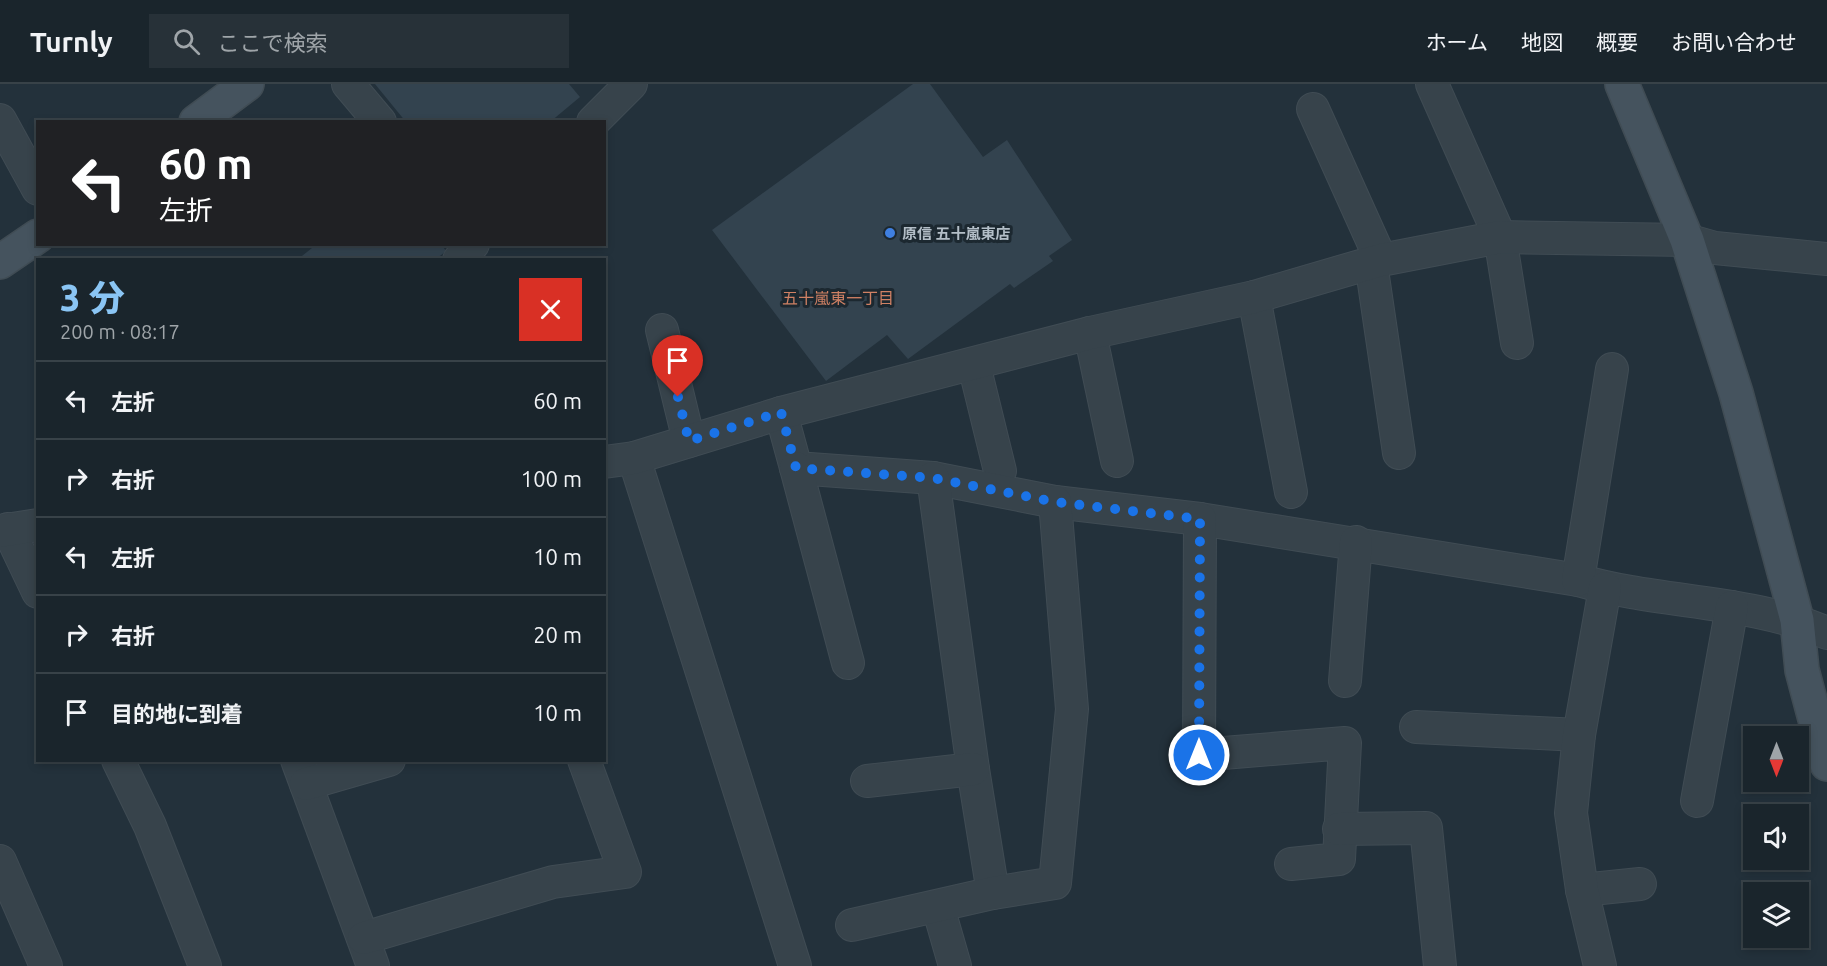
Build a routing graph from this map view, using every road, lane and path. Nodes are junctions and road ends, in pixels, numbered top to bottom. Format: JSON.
{"nodes":[{"id":1,"x":247,"y":84,"type":"edge"},
{"id":2,"x":348,"y":84,"type":"edge"},
{"id":3,"x":631,"y":84,"type":"edge"},
{"id":4,"x":1432,"y":84,"type":"edge"},
{"id":5,"x":1622,"y":84,"type":"edge"},
{"id":6,"x":1313,"y":109,"type":"dead end"},
{"id":7,"x":0,"y":120,"type":"edge"},
{"id":8,"x":199,"y":120,"type":"edge"},
{"id":9,"x":378,"y":120,"type":"edge"},
{"id":10,"x":595,"y":120,"type":"edge"},
{"id":11,"x":36,"y":185,"type":"edge"},
{"id":12,"x":36,"y":237,"type":"edge"},
{"id":13,"x":1500,"y":237,"type":"junction"},
{"id":14,"x":1687,"y":240,"type":"junction"},
{"id":15,"x":471,"y":246,"type":"edge"},
{"id":16,"x":461,"y":258,"type":"edge"},
{"id":17,"x":1827,"y":259,"type":"edge"},
{"id":18,"x":0,"y":262,"type":"edge"},
{"id":19,"x":1376,"y":262,"type":"junction"},
{"id":20,"x":1254,"y":297,"type":"junction"},
{"id":21,"x":662,"y":330,"type":"dead end"},
{"id":22,"x":1090,"y":333,"type":"junction"},
{"id":23,"x":1516,"y":343,"type":"dead end"},
{"id":24,"x":974,"y":365,"type":"junction"},
{"id":25,"x":1612,"y":369,"type":"dead end"},
{"id":26,"x":781,"y":412,"type":"junction"},
{"id":27,"x":689,"y":441,"type":"junction"},
{"id":28,"x":1399,"y":453,"type":"dead end"},
{"id":29,"x":619,"y":460,"type":"edge"},
{"id":30,"x":1117,"y":461,"type":"dead end"},
{"id":31,"x":796,"y":468,"type":"junction"},
{"id":32,"x":1000,"y":471,"type":"dead end"},
{"id":33,"x":933,"y":478,"type":"junction"},
{"id":34,"x":1291,"y":492,"type":"dead end"},
{"id":35,"x":1055,"y":502,"type":"junction"},
{"id":36,"x":1200,"y":519,"type":"junction"},
{"id":37,"x":15,"y":528,"type":"edge"},
{"id":38,"x":1356,"y":542,"type":"junction"},
{"id":39,"x":1592,"y":584,"type":"junction"},
{"id":40,"x":36,"y":586,"type":"edge"},
{"id":41,"x":1732,"y":607,"type":"junction"},
{"id":42,"x":1797,"y":620,"type":"junction"},
{"id":43,"x":1827,"y":633,"type":"edge"},
{"id":44,"x":848,"y":663,"type":"dead end"},
{"id":45,"x":1345,"y":681,"type":"dead end"},
{"id":46,"x":1416,"y":727,"type":"dead end"},
{"id":47,"x":1579,"y":735,"type":"junction"},
{"id":48,"x":119,"y":762,"type":"edge"},
{"id":49,"x":374,"y":762,"type":"edge"},
{"id":50,"x":585,"y":762,"type":"edge"},
{"id":51,"x":1827,"y":764,"type":"edge"},
{"id":52,"x":973,"y":769,"type":"junction"},
{"id":53,"x":301,"y":772,"type":"edge"},
{"id":54,"x":867,"y":781,"type":"dead end"},
{"id":55,"x":1697,"y":801,"type":"dead end"},
{"id":56,"x":1339,"y":829,"type":"junction"},
{"id":57,"x":0,"y":861,"type":"edge"},
{"id":58,"x":1291,"y":864,"type":"dead end"},
{"id":59,"x":1640,"y":884,"type":"dead end"},
{"id":60,"x":1582,"y":890,"type":"junction"},
{"id":61,"x":993,"y":893,"type":"junction"},
{"id":62,"x":938,"y":906,"type":"junction"},
{"id":63,"x":852,"y":925,"type":"dead end"},
{"id":64,"x":369,"y":952,"type":"edge"},
{"id":65,"x":46,"y":966,"type":"edge"},
{"id":66,"x":205,"y":966,"type":"edge"},
{"id":67,"x":795,"y":966,"type":"edge"},
{"id":68,"x":955,"y":966,"type":"edge"},
{"id":69,"x":1440,"y":966,"type":"edge"},
{"id":70,"x":1600,"y":966,"type":"edge"}],
"edges":[{"from":1,"to":8,"type":"street"},
{"from":2,"to":9,"type":"street"},
{"from":3,"to":10,"type":"street"},
{"from":4,"to":13,"type":"street"},
{"from":5,"to":14,"type":"street"},
{"from":6,"to":19,"type":"street"},
{"from":7,"to":11,"type":"street"},
{"from":12,"to":18,"type":"street"},
{"from":13,"to":14,"type":"street"},
{"from":13,"to":19,"type":"street"},
{"from":13,"to":23,"type":"street"},
{"from":14,"to":17,"type":"street"},
{"from":14,"to":42,"type":"street"},
{"from":15,"to":16,"type":"street"},
{"from":19,"to":20,"type":"street"},
{"from":19,"to":28,"type":"street"},
{"from":20,"to":22,"type":"street"},
{"from":20,"to":34,"type":"street"},
{"from":21,"to":27,"type":"street"},
{"from":22,"to":24,"type":"street"},
{"from":22,"to":30,"type":"street"},
{"from":24,"to":26,"type":"street"},
{"from":24,"to":32,"type":"street"},
{"from":25,"to":39,"type":"street"},
{"from":26,"to":27,"type":"street"},
{"from":26,"to":31,"type":"street"},
{"from":27,"to":29,"type":"street"},
{"from":29,"to":67,"type":"street"},
{"from":31,"to":33,"type":"street"},
{"from":31,"to":44,"type":"street"},
{"from":33,"to":35,"type":"street"},
{"from":33,"to":52,"type":"street"},
{"from":35,"to":36,"type":"street"},
{"from":35,"to":61,"type":"street"},
{"from":36,"to":38,"type":"street"},
{"from":36,"to":56,"type":"street"},
{"from":37,"to":40,"type":"street"},
{"from":38,"to":39,"type":"street"},
{"from":38,"to":45,"type":"street"},
{"from":39,"to":41,"type":"street"},
{"from":39,"to":47,"type":"street"},
{"from":41,"to":42,"type":"street"},
{"from":41,"to":55,"type":"street"},
{"from":42,"to":43,"type":"street"},
{"from":42,"to":51,"type":"street"},
{"from":46,"to":47,"type":"street"},
{"from":47,"to":60,"type":"street"},
{"from":48,"to":66,"type":"street"},
{"from":49,"to":53,"type":"street"},
{"from":50,"to":64,"type":"street"},
{"from":52,"to":54,"type":"street"},
{"from":52,"to":61,"type":"street"},
{"from":53,"to":64,"type":"street"},
{"from":56,"to":58,"type":"street"},
{"from":56,"to":69,"type":"street"},
{"from":57,"to":65,"type":"street"},
{"from":59,"to":60,"type":"street"},
{"from":60,"to":70,"type":"street"},
{"from":61,"to":62,"type":"street"},
{"from":62,"to":63,"type":"street"},
{"from":62,"to":68,"type":"street"}]}
